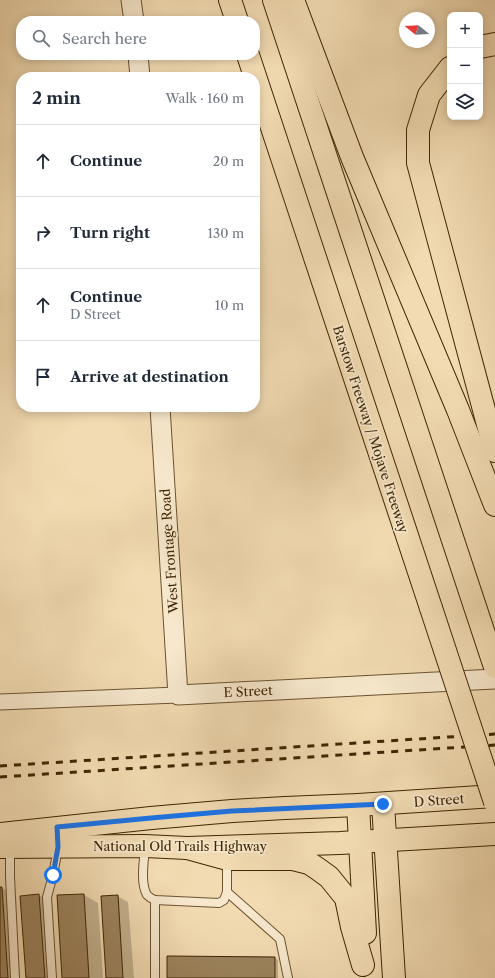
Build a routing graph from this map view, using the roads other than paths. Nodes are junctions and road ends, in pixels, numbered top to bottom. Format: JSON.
{"nodes":[{"id":1,"x":131,"y":0,"type":"edge"},
{"id":2,"x":230,"y":0,"type":"edge"},
{"id":3,"x":274,"y":0,"type":"edge"},
{"id":4,"x":293,"y":0,"type":"edge"},
{"id":5,"x":133,"y":16,"type":"edge"},
{"id":6,"x":235,"y":16,"type":"edge"},
{"id":7,"x":495,"y":44,"type":"edge"},
{"id":8,"x":483,"y":47,"type":"edge"},
{"id":9,"x":138,"y":60,"type":"edge"},
{"id":10,"x":250,"y":60,"type":"edge"},
{"id":11,"x":140,"y":72,"type":"edge"},
{"id":12,"x":254,"y":72,"type":"edge"},
{"id":13,"x":447,"y":72,"type":"edge"},
{"id":14,"x":260,"y":91,"type":"edge"},
{"id":15,"x":160,"y":412,"type":"edge"},
{"id":16,"x":495,"y":451,"type":"edge"},
{"id":17,"x":495,"y":505,"type":"edge"},
{"id":18,"x":495,"y":667,"type":"edge"},
{"id":19,"x":495,"y":679,"type":"edge"},
{"id":20,"x":178,"y":695,"type":"junction"},
{"id":21,"x":0,"y":702,"type":"edge"},
{"id":22,"x":495,"y":796,"type":"edge"},
{"id":23,"x":495,"y":802,"type":"edge"},
{"id":24,"x":383,"y":804,"type":"junction"},
{"id":25,"x":358,"y":805,"type":"junction"},
{"id":26,"x":495,"y":834,"type":"edge"},
{"id":27,"x":58,"y":837,"type":"junction"},
{"id":28,"x":5,"y":840,"type":"edge"},
{"id":29,"x":386,"y":840,"type":"junction"},
{"id":30,"x":360,"y":842,"type":"junction"},
{"id":31,"x":145,"y":846,"type":"junction"},
{"id":32,"x":226,"y":853,"type":"junction"},
{"id":33,"x":227,"y":892,"type":"junction"},
{"id":34,"x":155,"y":900,"type":"junction"},
{"id":35,"x":363,"y":972,"type":"edge"},
{"id":36,"x":15,"y":978,"type":"edge"},
{"id":37,"x":52,"y":978,"type":"edge"},
{"id":38,"x":155,"y":978,"type":"edge"},
{"id":39,"x":288,"y":978,"type":"edge"},
{"id":40,"x":394,"y":978,"type":"edge"}],
"edges":[{"from":1,"to":5,"type":"street"},
{"from":2,"to":6,"type":"main road"},
{"from":3,"to":18,"type":"main road"},
{"from":4,"to":17,"type":"main road"},
{"from":7,"to":8,"type":"main road"},
{"from":9,"to":11,"type":"street"},
{"from":10,"to":12,"type":"main road","name":"Barstow Freeway / Mojave Freeway","bridge":true},
{"from":13,"to":16,"type":"main road"},
{"from":14,"to":23,"type":"main road","name":"Barstow Freeway / Mojave Freeway","bridge":true},
{"from":15,"to":20,"type":"street","name":"West Frontage Road"},
{"from":19,"to":20,"type":"street","name":"E Street"},
{"from":20,"to":21,"type":"street","name":"E Street"},
{"from":22,"to":24,"type":"main road","name":"D Street"},
{"from":24,"to":25,"type":"main road","name":"D Street"},
{"from":24,"to":29,"type":"main road"},
{"from":25,"to":27,"type":"main road","name":"National Old Trails Highway"},
{"from":25,"to":30,"type":"main road"},
{"from":26,"to":29,"type":"main road"},
{"from":27,"to":28,"type":"main road","name":"National Old Trails Highway"},
{"from":27,"to":31,"type":"main road","name":"National Old Trails Highway"},
{"from":27,"to":37,"type":"lane"},
{"from":28,"to":36,"type":"lane"},
{"from":29,"to":30,"type":"main road"},
{"from":29,"to":40,"type":"main road"},
{"from":30,"to":32,"type":"main road","name":"National Old Trails Highway"},
{"from":30,"to":35,"type":"main road"},
{"from":31,"to":32,"type":"main road","name":"National Old Trails Highway"},
{"from":31,"to":34,"type":"lane"},
{"from":32,"to":33,"type":"lane"},
{"from":32,"to":35,"type":"main road"},
{"from":33,"to":34,"type":"lane"},
{"from":33,"to":39,"type":"lane"},
{"from":34,"to":38,"type":"lane"}]}
